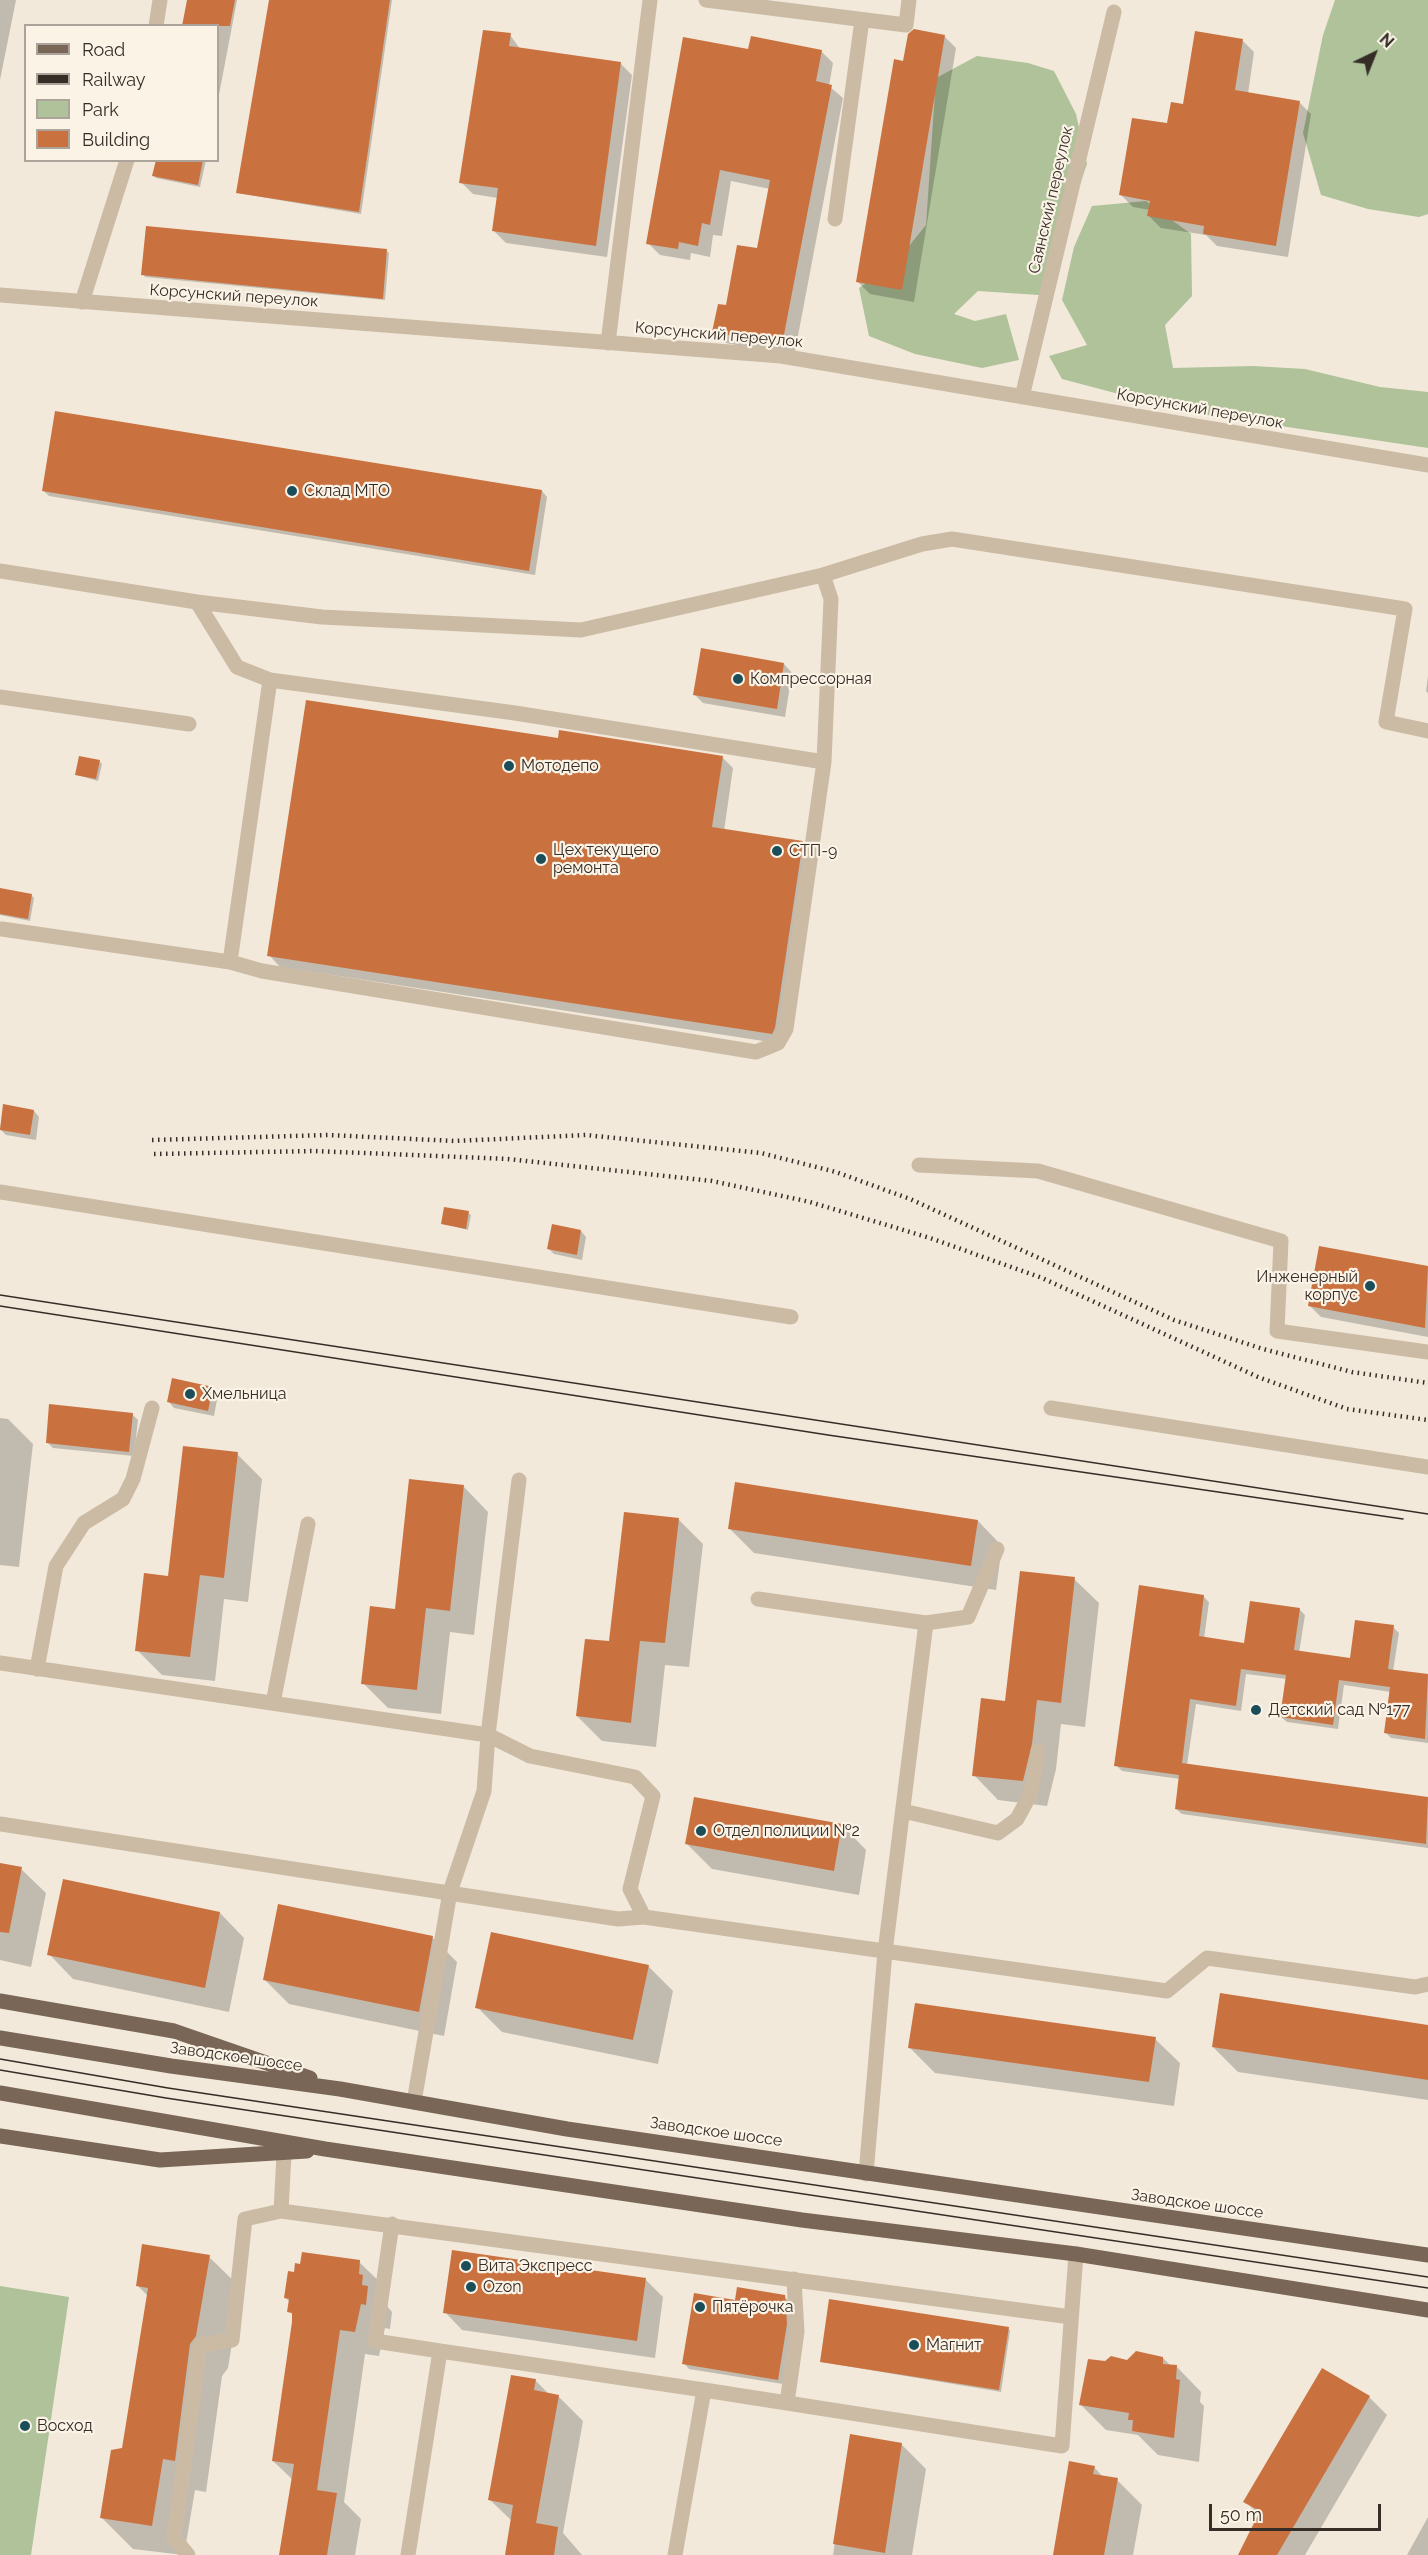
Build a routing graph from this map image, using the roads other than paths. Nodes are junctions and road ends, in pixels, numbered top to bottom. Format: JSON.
{"nodes":[{"id":1,"x":160,"y":0,"type":"edge"},
{"id":2,"x":650,"y":0,"type":"edge"},
{"id":3,"x":706,"y":0,"type":"edge"},
{"id":4,"x":909,"y":0,"type":"edge"},
{"id":5,"x":1114,"y":12,"type":"dead end"},
{"id":6,"x":862,"y":20,"type":"junction"},
{"id":7,"x":156,"y":24,"type":"edge"},
{"id":8,"x":126,"y":162,"type":"edge"},
{"id":9,"x":835,"y":219,"type":"dead end"},
{"id":10,"x":0,"y":295,"type":"edge"},
{"id":11,"x":82,"y":302,"type":"junction"},
{"id":12,"x":608,"y":343,"type":"junction"},
{"id":13,"x":1022,"y":397,"type":"junction"},
{"id":14,"x":1428,"y":465,"type":"edge"},
{"id":15,"x":0,"y":571,"type":"edge"},
{"id":16,"x":823,"y":575,"type":"junction"},
{"id":17,"x":197,"y":602,"type":"junction"},
{"id":18,"x":270,"y":680,"type":"junction"},
{"id":19,"x":0,"y":697,"type":"edge"},
{"id":20,"x":189,"y":724,"type":"dead end"},
{"id":21,"x":1428,"y":731,"type":"edge"},
{"id":22,"x":824,"y":762,"type":"junction"},
{"id":23,"x":3,"y":929,"type":"dead end"},
{"id":24,"x":230,"y":962,"type":"junction"},
{"id":25,"x":919,"y":1165,"type":"dead end"},
{"id":26,"x":0,"y":1192,"type":"edge"},
{"id":27,"x":791,"y":1317,"type":"dead end"},
{"id":28,"x":1428,"y":1352,"type":"edge"},
{"id":29,"x":152,"y":1408,"type":"dead end"},
{"id":30,"x":1051,"y":1408,"type":"dead end"},
{"id":31,"x":1428,"y":1467,"type":"edge"},
{"id":32,"x":519,"y":1480,"type":"dead end"},
{"id":33,"x":308,"y":1524,"type":"dead end"},
{"id":34,"x":997,"y":1549,"type":"dead end"},
{"id":35,"x":758,"y":1599,"type":"dead end"},
{"id":36,"x":927,"y":1623,"type":"junction"},
{"id":37,"x":0,"y":1663,"type":"edge"},
{"id":38,"x":37,"y":1669,"type":"junction"},
{"id":39,"x":273,"y":1703,"type":"junction"},
{"id":40,"x":488,"y":1735,"type":"junction"},
{"id":41,"x":1038,"y":1751,"type":"dead end"},
{"id":42,"x":903,"y":1811,"type":"junction"},
{"id":43,"x":0,"y":1824,"type":"edge"},
{"id":44,"x":450,"y":1892,"type":"junction"},
{"id":45,"x":644,"y":1917,"type":"junction"},
{"id":46,"x":885,"y":1952,"type":"junction"},
{"id":47,"x":1428,"y":1984,"type":"edge"},
{"id":48,"x":0,"y":2001,"type":"edge"},
{"id":49,"x":0,"y":2038,"type":"edge"},
{"id":50,"x":340,"y":2089,"type":"junction"},
{"id":51,"x":0,"y":2093,"type":"edge"},
{"id":52,"x":414,"y":2102,"type":"junction"},
{"id":53,"x":0,"y":2136,"type":"edge"},
{"id":54,"x":325,"y":2149,"type":"junction"},
{"id":55,"x":284,"y":2154,"type":"junction"},
{"id":56,"x":866,"y":2174,"type":"junction"},
{"id":57,"x":281,"y":2211,"type":"junction"},
{"id":58,"x":392,"y":2224,"type":"junction"},
{"id":59,"x":1076,"y":2254,"type":"junction"},
{"id":60,"x":1428,"y":2255,"type":"edge"},
{"id":61,"x":794,"y":2279,"type":"junction"},
{"id":62,"x":1428,"y":2310,"type":"edge"},
{"id":63,"x":1071,"y":2317,"type":"junction"},
{"id":64,"x":440,"y":2351,"type":"junction"},
{"id":65,"x":704,"y":2390,"type":"junction"},
{"id":66,"x":787,"y":2403,"type":"junction"},
{"id":67,"x":188,"y":2555,"type":"edge"},
{"id":68,"x":408,"y":2555,"type":"edge"},
{"id":69,"x":675,"y":2555,"type":"edge"}],
"edges":[{"from":1,"to":7,"type":"street"},
{"from":2,"to":12,"type":"street"},
{"from":3,"to":6,"type":"street"},
{"from":4,"to":6,"type":"street"},
{"from":5,"to":13,"type":"street","name":"Саянский переулок"},
{"from":6,"to":9,"type":"street"},
{"from":8,"to":11,"type":"street"},
{"from":10,"to":11,"type":"street","name":"Корсунский переулок"},
{"from":11,"to":12,"type":"street","name":"Корсунский переулок"},
{"from":12,"to":13,"type":"street","name":"Корсунский переулок"},
{"from":13,"to":14,"type":"street","name":"Корсунский переулок"},
{"from":15,"to":17,"type":"street"},
{"from":16,"to":17,"type":"street"},
{"from":16,"to":21,"type":"street"},
{"from":16,"to":22,"type":"street"},
{"from":17,"to":18,"type":"street"},
{"from":18,"to":22,"type":"street"},
{"from":18,"to":24,"type":"street"},
{"from":19,"to":20,"type":"street"},
{"from":22,"to":24,"type":"street"},
{"from":23,"to":24,"type":"street"},
{"from":25,"to":28,"type":"street"},
{"from":26,"to":27,"type":"street"},
{"from":29,"to":38,"type":"street"},
{"from":30,"to":31,"type":"street"},
{"from":32,"to":40,"type":"street"},
{"from":33,"to":39,"type":"street"},
{"from":34,"to":36,"type":"street"},
{"from":35,"to":36,"type":"street"},
{"from":36,"to":42,"type":"street"},
{"from":37,"to":38,"type":"street"},
{"from":38,"to":39,"type":"street"},
{"from":39,"to":40,"type":"street"},
{"from":40,"to":44,"type":"street"},
{"from":40,"to":45,"type":"street"},
{"from":41,"to":42,"type":"street"},
{"from":42,"to":46,"type":"street"},
{"from":43,"to":44,"type":"street"},
{"from":44,"to":45,"type":"street"},
{"from":44,"to":52,"type":"street"},
{"from":45,"to":46,"type":"street"},
{"from":46,"to":47,"type":"street"},
{"from":46,"to":56,"type":"street"},
{"from":48,"to":50,"type":"main road"},
{"from":49,"to":50,"type":"main road","name":"Заводское шоссе"},
{"from":50,"to":52,"type":"main road","name":"Заводское шоссе"},
{"from":51,"to":54,"type":"main road"},
{"from":52,"to":56,"type":"main road","name":"Заводское шоссе"},
{"from":53,"to":55,"type":"main road"},
{"from":54,"to":55,"type":"main road"},
{"from":54,"to":59,"type":"main road"},
{"from":55,"to":57,"type":"street"},
{"from":56,"to":60,"type":"main road","name":"Заводское шоссе"},
{"from":57,"to":58,"type":"street"},
{"from":57,"to":67,"type":"street"},
{"from":58,"to":61,"type":"street"},
{"from":58,"to":64,"type":"street"},
{"from":59,"to":62,"type":"main road"},
{"from":59,"to":63,"type":"street"},
{"from":61,"to":63,"type":"street"},
{"from":61,"to":66,"type":"street"},
{"from":63,"to":66,"type":"street"},
{"from":64,"to":65,"type":"street"},
{"from":64,"to":68,"type":"street"},
{"from":65,"to":66,"type":"street"},
{"from":65,"to":69,"type":"street"}]}
